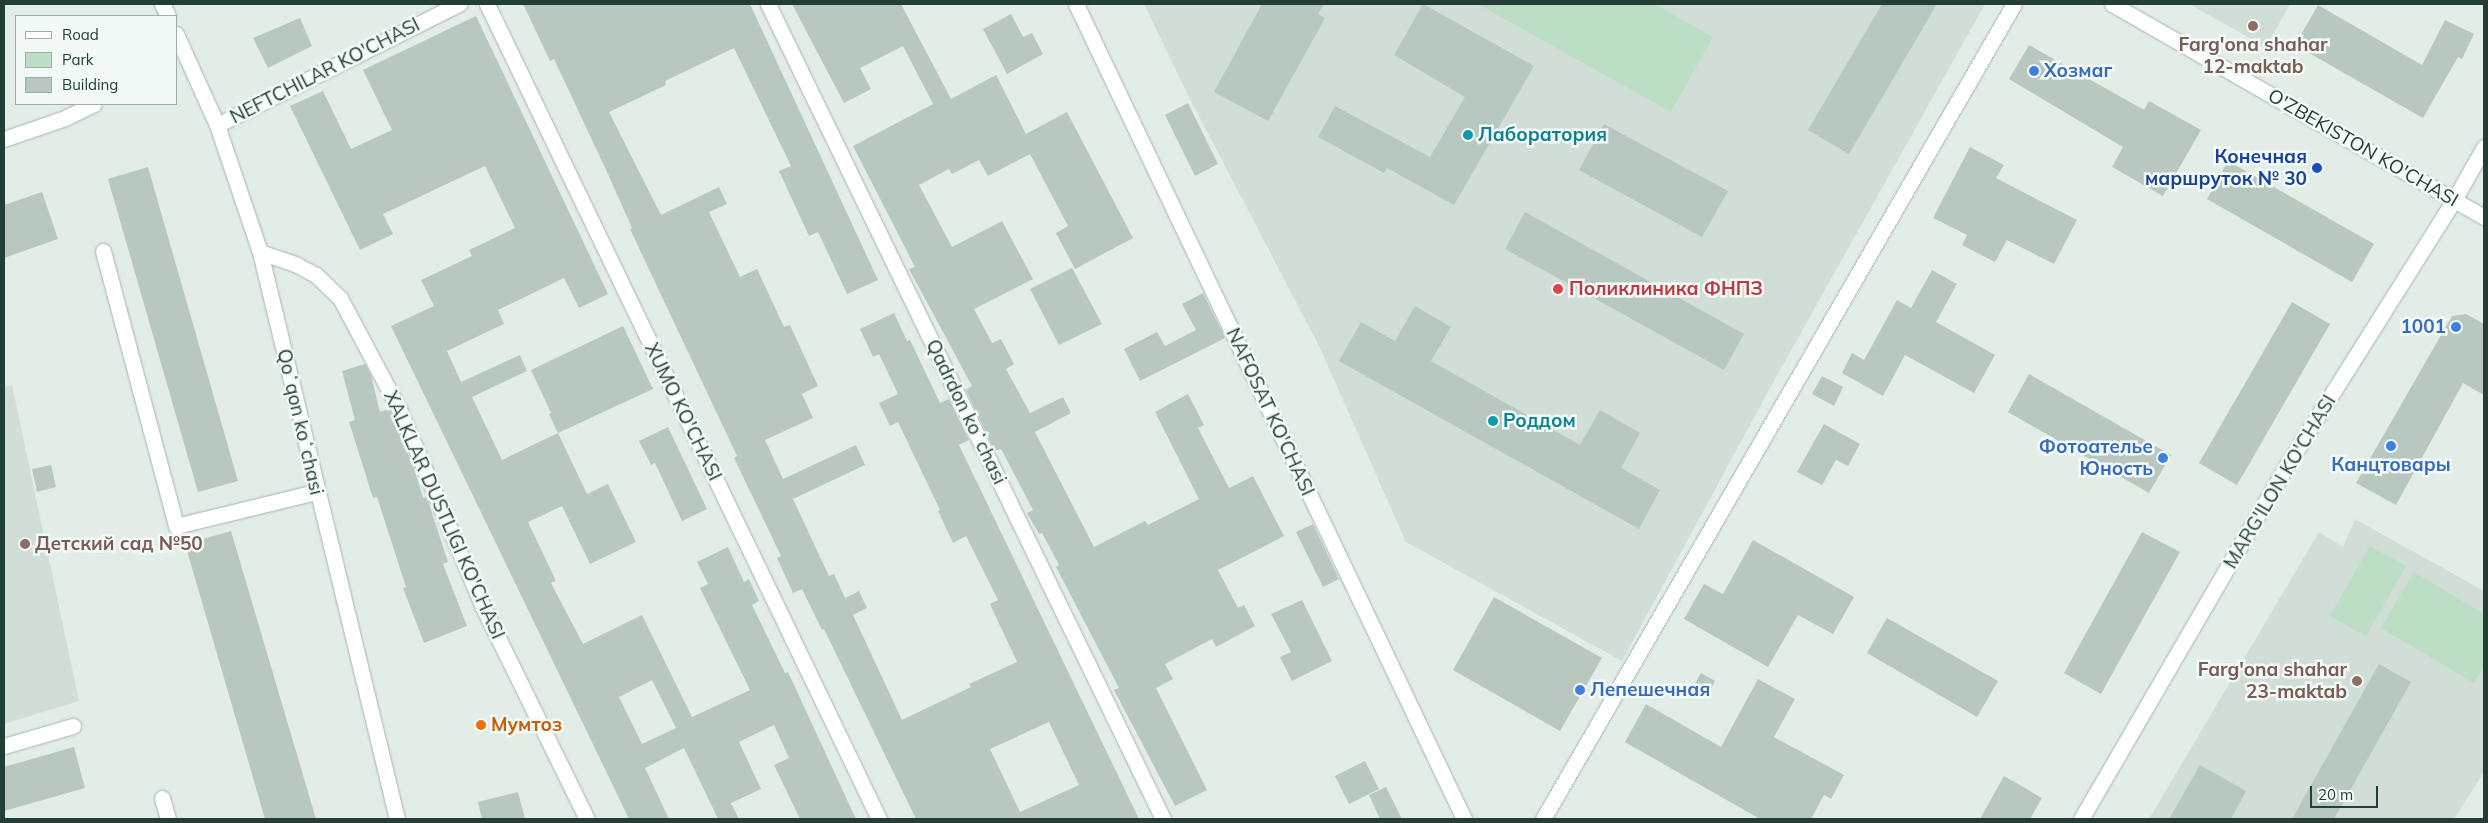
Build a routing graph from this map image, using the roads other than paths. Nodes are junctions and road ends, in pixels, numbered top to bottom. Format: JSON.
{"nodes":[{"id":1,"x":459,"y":4,"type":"edge"},
{"id":2,"x":487,"y":4,"type":"edge"},
{"id":3,"x":768,"y":4,"type":"edge"},
{"id":4,"x":1076,"y":4,"type":"edge"},
{"id":5,"x":2014,"y":4,"type":"edge"},
{"id":6,"x":2112,"y":4,"type":"edge"},
{"id":7,"x":178,"y":43,"type":"edge"},
{"id":8,"x":182,"y":61,"type":"edge"},
{"id":9,"x":92,"y":105,"type":"edge"},
{"id":10,"x":217,"y":125,"type":"junction"},
{"id":11,"x":4,"y":139,"type":"edge"},
{"id":12,"x":2484,"y":147,"type":"edge"},
{"id":13,"x":2454,"y":200,"type":"junction"},
{"id":14,"x":2484,"y":217,"type":"edge"},
{"id":15,"x":103,"y":251,"type":"dead end"},
{"id":16,"x":260,"y":252,"type":"junction"},
{"id":17,"x":316,"y":492,"type":"junction"},
{"id":18,"x":72,"y":726,"type":"dead end"},
{"id":19,"x":4,"y":746,"type":"edge"},
{"id":20,"x":162,"y":798,"type":"dead end"},
{"id":21,"x":168,"y":819,"type":"edge"},
{"id":22,"x":396,"y":819,"type":"edge"},
{"id":23,"x":587,"y":819,"type":"edge"},
{"id":24,"x":879,"y":819,"type":"edge"},
{"id":25,"x":1163,"y":819,"type":"edge"},
{"id":26,"x":1464,"y":819,"type":"edge"},
{"id":27,"x":1544,"y":819,"type":"edge"},
{"id":28,"x":2080,"y":819,"type":"edge"}],
"edges":[{"from":1,"to":10,"type":"street","name":"NEFTCHILAR KO'CHASI"},
{"from":2,"to":24,"type":"street","name":"XUMO KO'CHASI"},
{"from":3,"to":25,"type":"street","name":"Qadrdon koʻchasi"},
{"from":4,"to":26,"type":"street","name":"NAFOSAT KO'CHASI"},
{"from":5,"to":27,"type":"street"},
{"from":6,"to":13,"type":"street","name":"O'ZBEKISTON KO'CHASI"},
{"from":7,"to":8,"type":"street","name":"Qoʻqon koʻchasi"},
{"from":8,"to":10,"type":"street","name":"Qoʻqon koʻchasi"},
{"from":9,"to":11,"type":"street"},
{"from":10,"to":16,"type":"street","name":"Qoʻqon koʻchasi"},
{"from":12,"to":13,"type":"street","name":"MARG'ILON KO'CHASI"},
{"from":13,"to":14,"type":"street","name":"O'ZBEKISTON KO'CHASI"},
{"from":13,"to":28,"type":"street","name":"MARG'ILON KO'CHASI"},
{"from":15,"to":17,"type":"street"},
{"from":16,"to":17,"type":"street","name":"Qoʻqon koʻchasi"},
{"from":16,"to":23,"type":"street","name":"XALKLAR DUSTLIGI KO'CHASI"},
{"from":17,"to":22,"type":"street","name":"Qoʻqon koʻchasi"},
{"from":18,"to":19,"type":"street"},
{"from":20,"to":21,"type":"street"}]}
